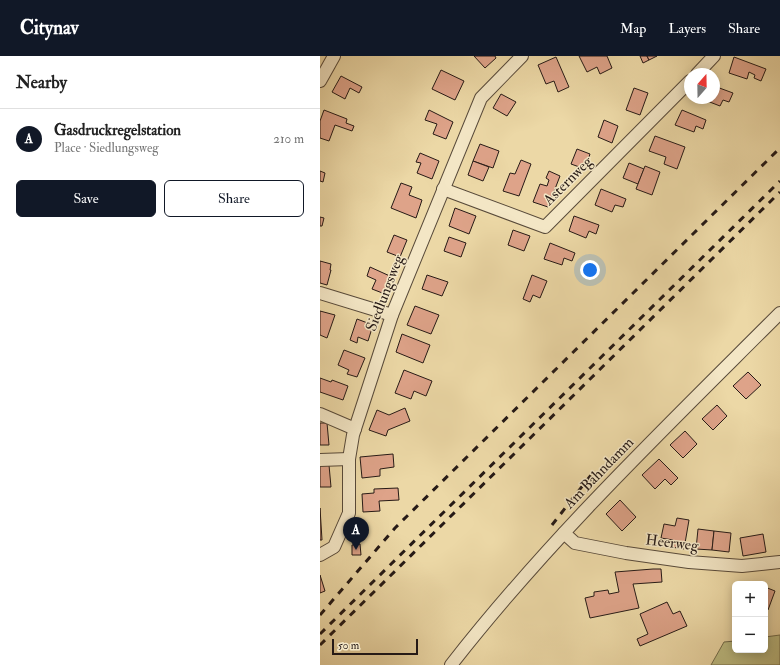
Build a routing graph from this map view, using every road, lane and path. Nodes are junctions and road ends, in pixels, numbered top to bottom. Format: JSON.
{"nodes":[{"id":1,"x":334,"y":56,"type":"edge"},
{"id":2,"x":714,"y":56,"type":"edge"},
{"id":3,"x":520,"y":57,"type":"edge"},
{"id":4,"x":703,"y":68,"type":"edge"},
{"id":5,"x":320,"y":82,"type":"edge"},
{"id":6,"x":684,"y":87,"type":"edge"},
{"id":7,"x":443,"y":189,"type":"junction"},
{"id":8,"x":320,"y":293,"type":"edge"},
{"id":9,"x":780,"y":313,"type":"edge"},
{"id":10,"x":392,"y":315,"type":"junction"},
{"id":11,"x":320,"y":414,"type":"edge"},
{"id":12,"x":355,"y":429,"type":"junction"},
{"id":13,"x":350,"y":459,"type":"junction"},
{"id":14,"x":320,"y":460,"type":"edge"},
{"id":15,"x":564,"y":533,"type":"junction"},
{"id":16,"x":320,"y":555,"type":"edge"},
{"id":17,"x":780,"y":562,"type":"edge"},
{"id":18,"x":451,"y":665,"type":"edge"}],
"edges":[{"from":1,"to":5,"type":"street"},
{"from":2,"to":4,"type":"street"},
{"from":3,"to":7,"type":"street","name":"Siedlungsweg"},
{"from":6,"to":7,"type":"street","name":"Asternweg"},
{"from":7,"to":10,"type":"street","name":"Siedlungsweg"},
{"from":8,"to":10,"type":"street"},
{"from":9,"to":15,"type":"street","name":"Am Bahndamm"},
{"from":10,"to":12,"type":"street","name":"Siedlungsweg"},
{"from":11,"to":12,"type":"street"},
{"from":12,"to":13,"type":"street","name":"Siedlungsweg"},
{"from":13,"to":14,"type":"street"},
{"from":13,"to":16,"type":"street","name":"Siedlungsweg"},
{"from":15,"to":17,"type":"street","name":"Heerweg"},
{"from":15,"to":18,"type":"street","name":"Am Bahndamm"}]}
